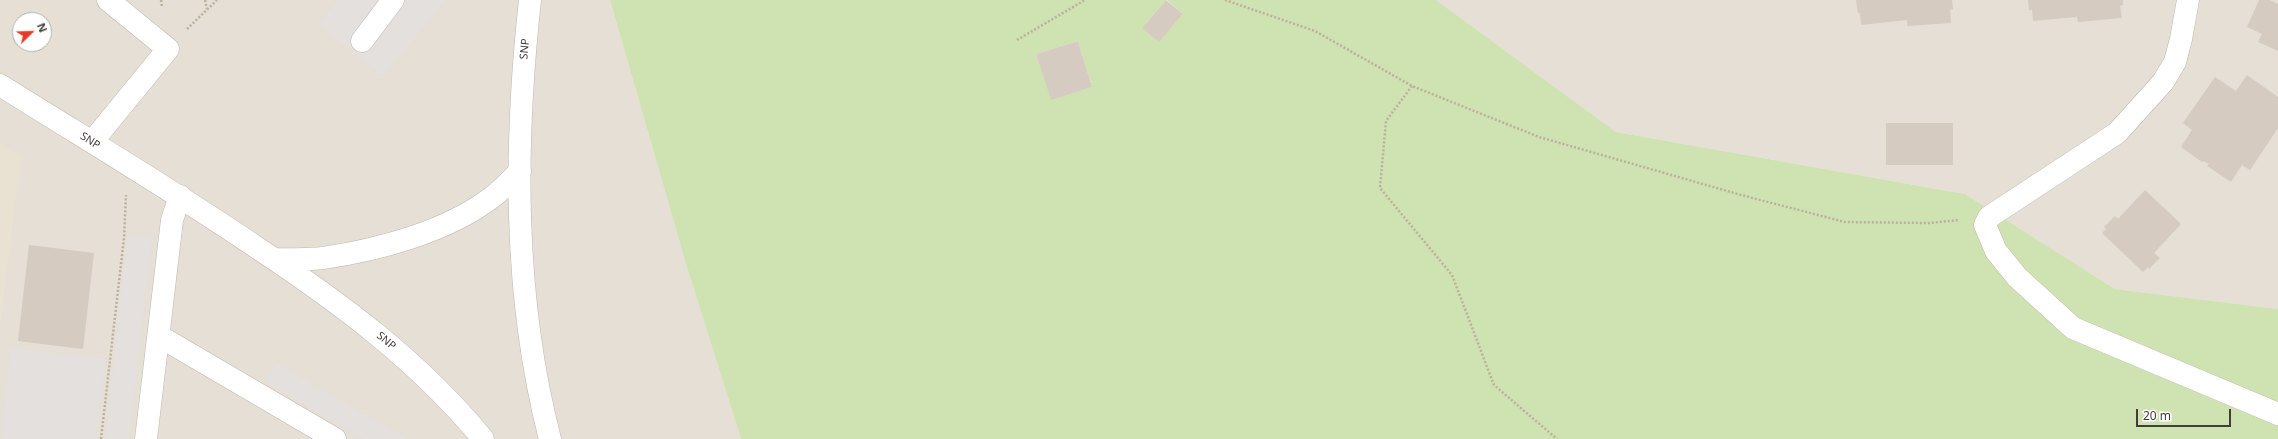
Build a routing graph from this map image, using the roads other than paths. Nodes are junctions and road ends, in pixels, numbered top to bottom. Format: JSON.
{"nodes":[{"id":1,"x":108,"y":0,"type":"edge"},
{"id":2,"x":393,"y":0,"type":"edge"},
{"id":3,"x":530,"y":0,"type":"edge"},
{"id":4,"x":2188,"y":0,"type":"edge"},
{"id":5,"x":362,"y":41,"type":"dead end"},
{"id":6,"x":0,"y":85,"type":"edge"},
{"id":7,"x":92,"y":142,"type":"junction"},
{"id":8,"x":520,"y":171,"type":"junction"},
{"id":9,"x":180,"y":196,"type":"junction"},
{"id":10,"x":275,"y":259,"type":"junction"},
{"id":11,"x":158,"y":336,"type":"junction"},
{"id":12,"x":2278,"y":414,"type":"edge"},
{"id":13,"x":146,"y":439,"type":"edge"},
{"id":14,"x":335,"y":439,"type":"edge"},
{"id":15,"x":483,"y":439,"type":"edge"},
{"id":16,"x":550,"y":439,"type":"edge"}],
"edges":[{"from":1,"to":7,"type":"street"},
{"from":2,"to":5,"type":"street"},
{"from":3,"to":8,"type":"street","name":"SNP"},
{"from":4,"to":12,"type":"street"},
{"from":6,"to":7,"type":"street","name":"SNP"},
{"from":7,"to":9,"type":"street","name":"SNP"},
{"from":8,"to":10,"type":"street"},
{"from":8,"to":16,"type":"street","name":"SNP"},
{"from":9,"to":10,"type":"street","name":"SNP"},
{"from":9,"to":11,"type":"street"},
{"from":10,"to":15,"type":"street","name":"SNP"},
{"from":11,"to":13,"type":"street"},
{"from":11,"to":14,"type":"street"}]}
